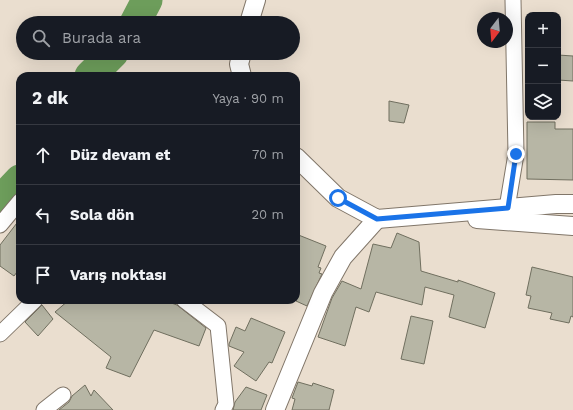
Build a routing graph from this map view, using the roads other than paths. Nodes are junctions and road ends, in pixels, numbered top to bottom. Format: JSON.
{"nodes":[{"id":1,"x":256,"y":0,"type":"edge"},
{"id":2,"x":513,"y":0,"type":"edge"},
{"id":3,"x":251,"y":16,"type":"edge"},
{"id":4,"x":240,"y":60,"type":"edge"},
{"id":5,"x":241,"y":72,"type":"edge"},
{"id":6,"x":300,"y":161,"type":"edge"},
{"id":7,"x":573,"y":204,"type":"edge"},
{"id":8,"x":16,"y":206,"type":"edge"},
{"id":9,"x":508,"y":208,"type":"junction"},
{"id":10,"x":430,"y":216,"type":"junction"},
{"id":11,"x":377,"y":219,"type":"junction"},
{"id":12,"x":0,"y":226,"type":"edge"},
{"id":13,"x":573,"y":226,"type":"edge"},
{"id":14,"x":31,"y":304,"type":"edge"},
{"id":15,"x":189,"y":304,"type":"edge"},
{"id":16,"x":0,"y":334,"type":"edge"},
{"id":17,"x":63,"y":395,"type":"dead end"},
{"id":18,"x":44,"y":410,"type":"edge"},
{"id":19,"x":223,"y":410,"type":"edge"},
{"id":20,"x":275,"y":410,"type":"edge"}],
"edges":[{"from":1,"to":3,"type":"street"},
{"from":2,"to":9,"type":"street"},
{"from":4,"to":5,"type":"street"},
{"from":6,"to":11,"type":"street"},
{"from":7,"to":9,"type":"street"},
{"from":8,"to":12,"type":"street"},
{"from":9,"to":10,"type":"street"},
{"from":10,"to":11,"type":"street"},
{"from":10,"to":13,"type":"street"},
{"from":11,"to":20,"type":"street"},
{"from":14,"to":16,"type":"street"},
{"from":15,"to":19,"type":"street"},
{"from":17,"to":18,"type":"street"}]}
